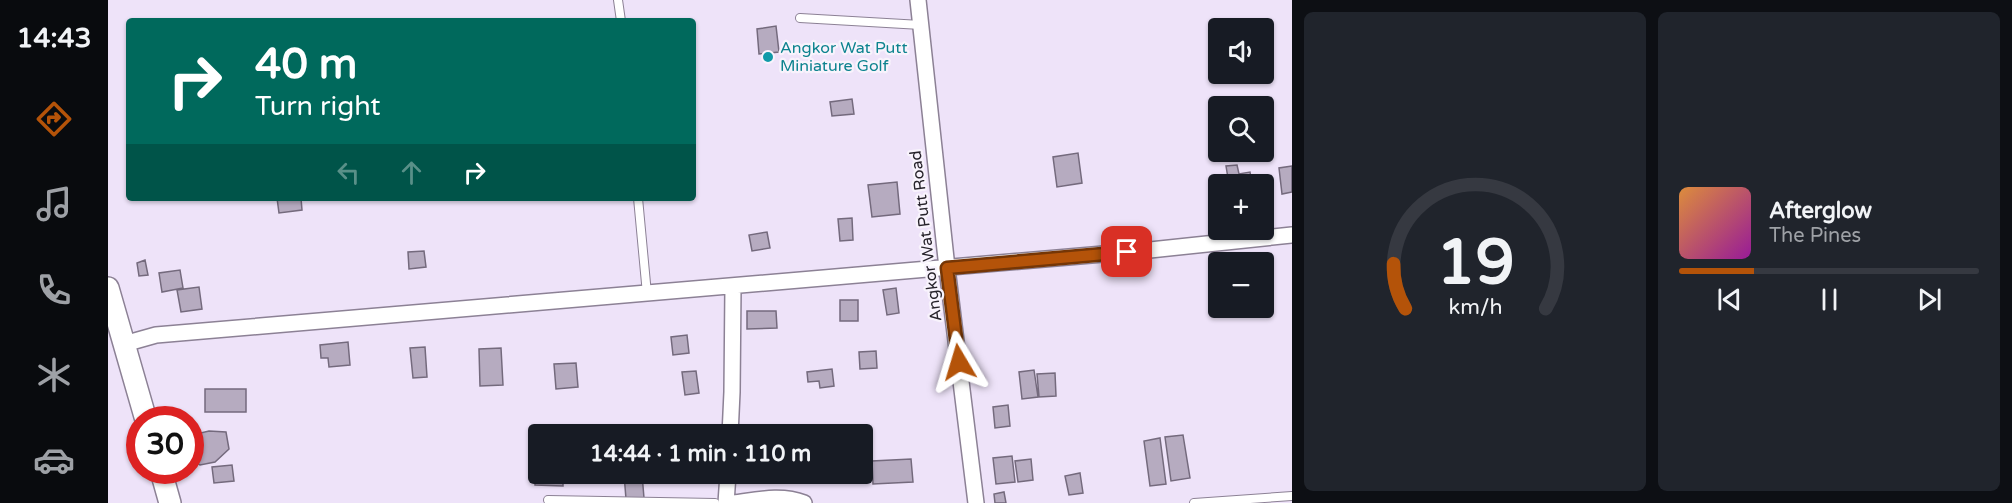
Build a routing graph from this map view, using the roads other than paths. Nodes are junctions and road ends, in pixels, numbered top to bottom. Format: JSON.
{"nodes":[{"id":1,"x":618,"y":0,"type":"edge"},
{"id":2,"x":918,"y":0,"type":"edge"},
{"id":3,"x":621,"y":18,"type":"edge"},
{"id":4,"x":800,"y":18,"type":"dead end"},
{"id":5,"x":921,"y":25,"type":"junction"},
{"id":6,"x":638,"y":201,"type":"edge"},
{"id":7,"x":1292,"y":235,"type":"edge"},
{"id":8,"x":947,"y":268,"type":"junction"},
{"id":9,"x":733,"y":287,"type":"junction"},
{"id":10,"x":108,"y":288,"type":"edge"},
{"id":11,"x":647,"y":294,"type":"junction"},
{"id":12,"x":124,"y":344,"type":"junction"},
{"id":13,"x":142,"y":406,"type":"edge"},
{"id":14,"x":731,"y":424,"type":"edge"},
{"id":15,"x":164,"y":484,"type":"edge"},
{"id":16,"x":727,"y":484,"type":"edge"},
{"id":17,"x":1292,"y":496,"type":"edge"},
{"id":18,"x":548,"y":500,"type":"dead end"},
{"id":19,"x":168,"y":502,"type":"edge"},
{"id":20,"x":715,"y":503,"type":"edge"},
{"id":21,"x":726,"y":503,"type":"edge"},
{"id":22,"x":734,"y":503,"type":"edge"},
{"id":23,"x":804,"y":503,"type":"edge"},
{"id":24,"x":976,"y":503,"type":"edge"},
{"id":25,"x":1194,"y":503,"type":"edge"}],
"edges":[{"from":1,"to":3,"type":"lane"},
{"from":2,"to":5,"type":"street","name":"Angkor Wat Putt Road"},
{"from":4,"to":5,"type":"lane"},
{"from":5,"to":8,"type":"street","name":"Angkor Wat Putt Road"},
{"from":6,"to":11,"type":"lane"},
{"from":7,"to":8,"type":"street"},
{"from":8,"to":9,"type":"street"},
{"from":8,"to":24,"type":"street","name":"Angkor Wat Putt Road"},
{"from":9,"to":11,"type":"street"},
{"from":9,"to":14,"type":"street"},
{"from":10,"to":12,"type":"street"},
{"from":11,"to":12,"type":"street"},
{"from":12,"to":13,"type":"street"},
{"from":15,"to":19,"type":"street"},
{"from":16,"to":21,"type":"street"},
{"from":17,"to":25,"type":"lane"},
{"from":18,"to":20,"type":"lane"},
{"from":22,"to":23,"type":"street"}]}
